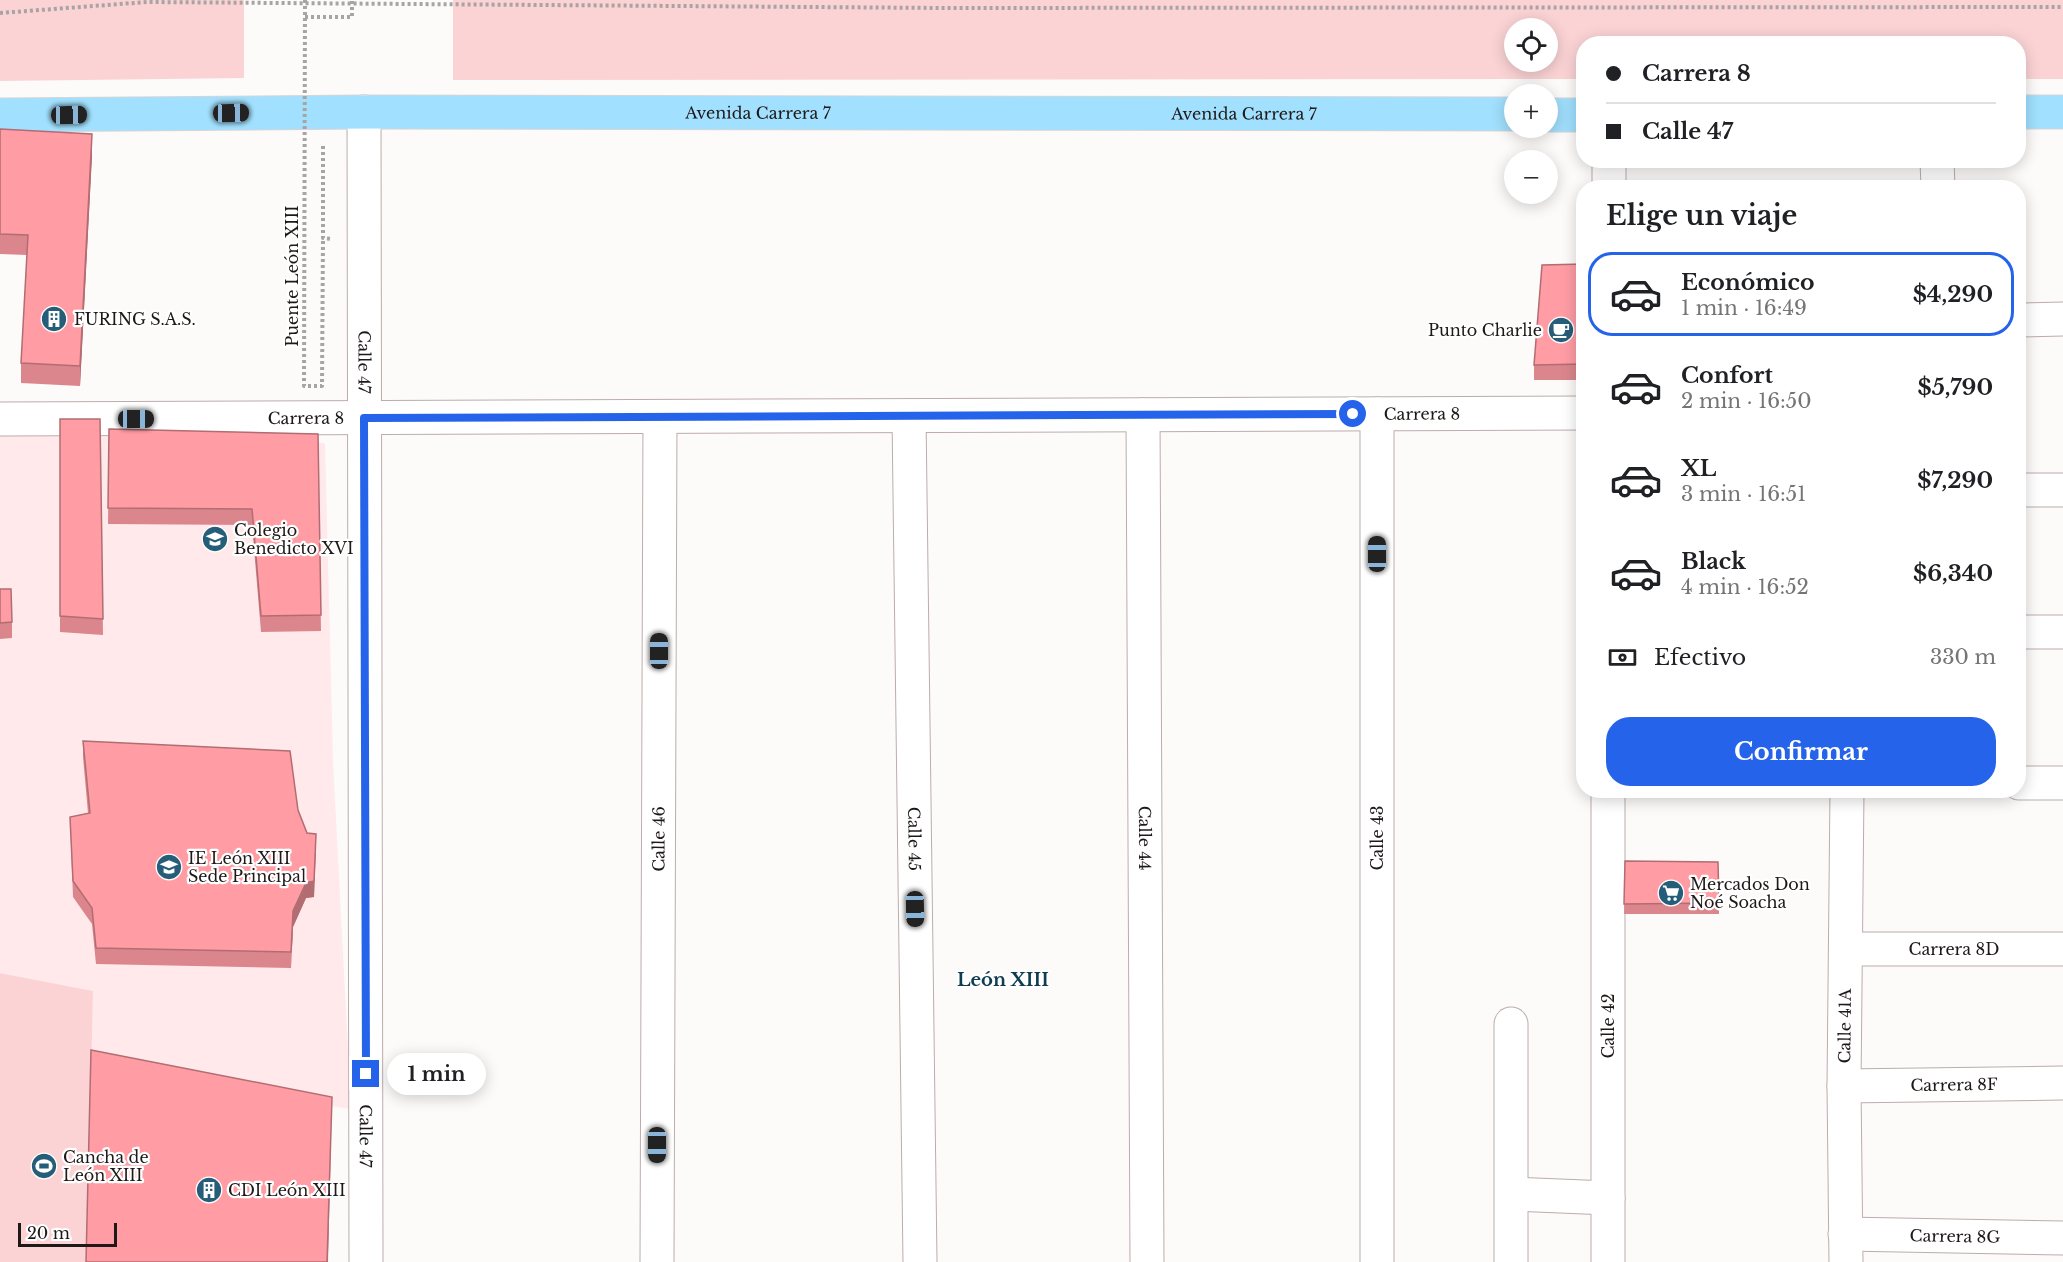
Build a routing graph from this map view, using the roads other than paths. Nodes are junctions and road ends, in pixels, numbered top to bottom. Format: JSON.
{"nodes":[{"id":1,"x":364,"y":112,"type":"junction"},
{"id":2,"x":2026,"y":112,"type":"edge"},
{"id":3,"x":2063,"y":112,"type":"edge"},
{"id":4,"x":1504,"y":114,"type":"edge"},
{"id":5,"x":1558,"y":114,"type":"edge"},
{"id":6,"x":0,"y":115,"type":"edge"},
{"id":7,"x":1576,"y":115,"type":"edge"},
{"id":8,"x":2063,"y":319,"type":"edge"},
{"id":9,"x":2026,"y":320,"type":"edge"},
{"id":10,"x":1576,"y":412,"type":"edge"},
{"id":11,"x":1377,"y":414,"type":"junction"},
{"id":12,"x":1143,"y":415,"type":"junction"},
{"id":13,"x":909,"y":416,"type":"junction"},
{"id":14,"x":660,"y":417,"type":"junction"},
{"id":15,"x":364,"y":418,"type":"junction"},
{"id":16,"x":0,"y":419,"type":"edge"},
{"id":17,"x":2026,"y":490,"type":"edge"},
{"id":18,"x":2063,"y":490,"type":"edge"},
{"id":19,"x":2026,"y":632,"type":"edge"},
{"id":20,"x":2063,"y":632,"type":"edge"},
{"id":21,"x":2026,"y":783,"type":"edge"},
{"id":22,"x":2063,"y":783,"type":"edge"},
{"id":23,"x":1608,"y":798,"type":"edge"},
{"id":24,"x":1846,"y":798,"type":"edge"},
{"id":25,"x":1846,"y":949,"type":"junction"},
{"id":26,"x":2063,"y":949,"type":"edge"},
{"id":27,"x":1511,"y":1024,"type":"dead end"},
{"id":28,"x":2063,"y":1083,"type":"edge"},
{"id":29,"x":1844,"y":1086,"type":"junction"},
{"id":30,"x":1513,"y":1194,"type":"junction"},
{"id":31,"x":1608,"y":1198,"type":"junction"},
{"id":32,"x":2063,"y":1238,"type":"edge"},
{"id":33,"x":1845,"y":1248,"type":"edge"},
{"id":34,"x":366,"y":1262,"type":"edge"},
{"id":35,"x":657,"y":1262,"type":"edge"},
{"id":36,"x":920,"y":1262,"type":"edge"},
{"id":37,"x":1147,"y":1262,"type":"edge"},
{"id":38,"x":1377,"y":1262,"type":"edge"},
{"id":39,"x":1511,"y":1262,"type":"edge"},
{"id":40,"x":1608,"y":1262,"type":"edge"}],
"edges":[{"from":1,"to":4,"type":"main road","name":"Avenida Carrera 7"},
{"from":1,"to":6,"type":"main road","name":"Avenida Carrera 7"},
{"from":1,"to":15,"type":"street","name":"Calle 47"},
{"from":2,"to":3,"type":"main road"},
{"from":5,"to":7,"type":"main road"},
{"from":8,"to":9,"type":"street"},
{"from":10,"to":11,"type":"street","name":"Carrera 8"},
{"from":11,"to":12,"type":"street","name":"Carrera 8"},
{"from":11,"to":38,"type":"street","name":"Calle 43"},
{"from":12,"to":13,"type":"street","name":"Carrera 8"},
{"from":12,"to":37,"type":"street","name":"Calle 44"},
{"from":13,"to":14,"type":"street","name":"Carrera 8"},
{"from":13,"to":36,"type":"street","name":"Calle 45"},
{"from":14,"to":15,"type":"street","name":"Carrera 8"},
{"from":14,"to":35,"type":"street","name":"Calle 46"},
{"from":15,"to":16,"type":"street","name":"Carrera 8"},
{"from":15,"to":34,"type":"street","name":"Calle 47"},
{"from":17,"to":18,"type":"street"},
{"from":19,"to":20,"type":"street"},
{"from":21,"to":22,"type":"street"},
{"from":23,"to":31,"type":"street","name":"Calle 42"},
{"from":24,"to":25,"type":"street","name":"Calle 41A"},
{"from":25,"to":26,"type":"street","name":"Carrera 8D"},
{"from":25,"to":29,"type":"street","name":"Calle 41A"},
{"from":27,"to":30,"type":"street"},
{"from":28,"to":29,"type":"street","name":"Carrera 8F"},
{"from":29,"to":33,"type":"street","name":"Calle 41A"},
{"from":30,"to":31,"type":"street"},
{"from":30,"to":39,"type":"street"},
{"from":31,"to":40,"type":"street","name":"Calle 42"},
{"from":32,"to":33,"type":"street","name":"Carrera 8G"}]}
